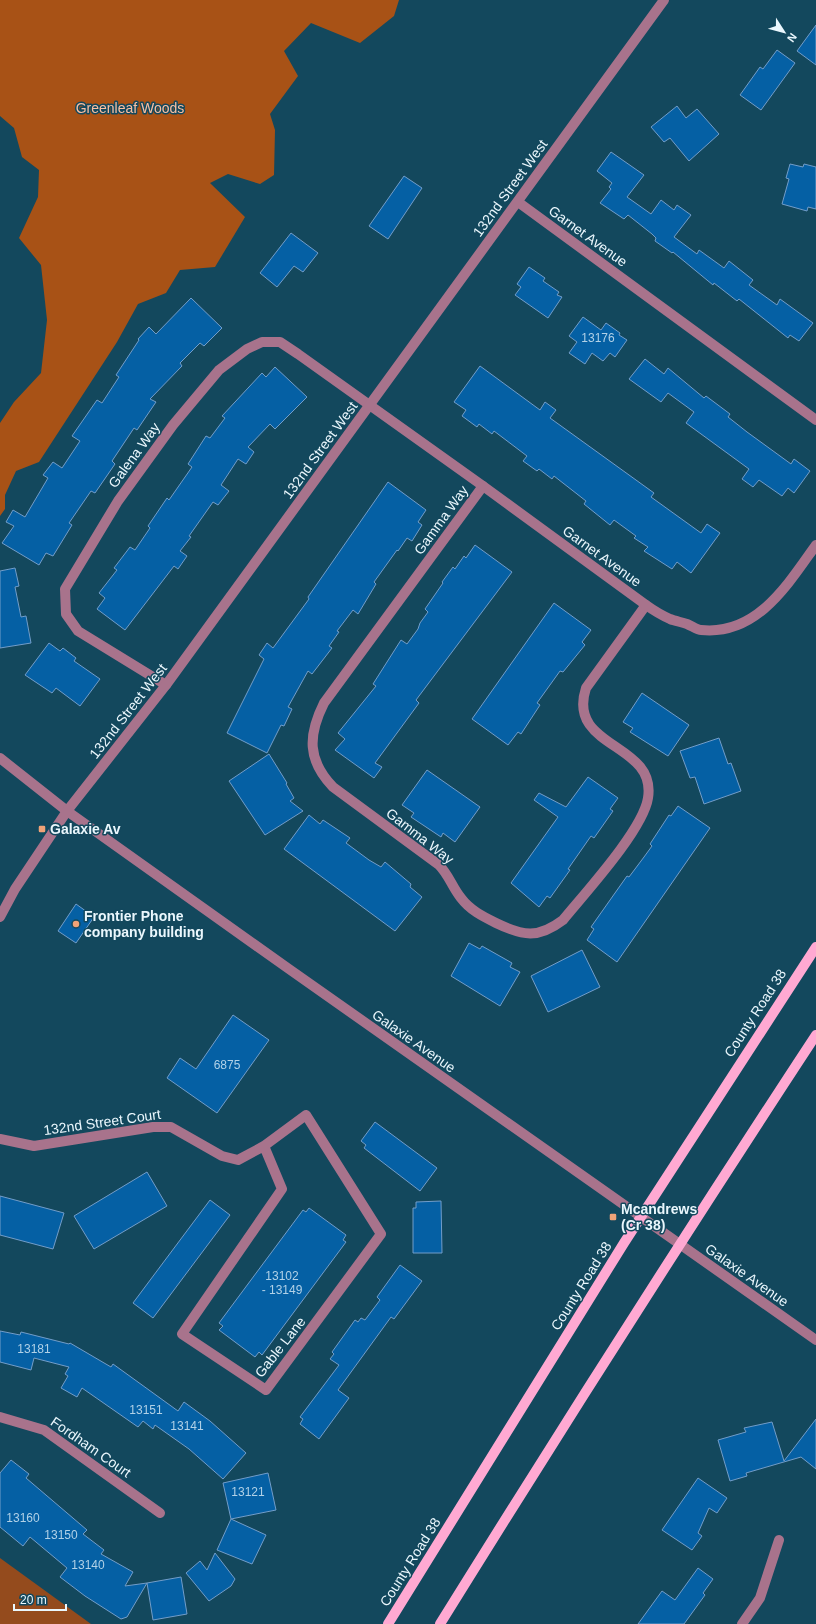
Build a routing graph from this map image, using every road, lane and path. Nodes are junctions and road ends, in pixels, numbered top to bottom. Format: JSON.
{"nodes":[{"id":1,"x":664,"y":0,"type":"edge"},
{"id":2,"x":518,"y":202,"type":"junction"},
{"id":3,"x":370,"y":406,"type":"junction"},
{"id":4,"x":816,"y":420,"type":"edge"},
{"id":5,"x":483,"y":486,"type":"junction"},
{"id":6,"x":816,"y":545,"type":"edge"},
{"id":7,"x":646,"y":605,"type":"junction"},
{"id":8,"x":166,"y":685,"type":"junction"},
{"id":9,"x":0,"y":758,"type":"edge"},
{"id":10,"x":67,"y":811,"type":"junction"},
{"id":11,"x":0,"y":917,"type":"edge"},
{"id":12,"x":816,"y":947,"type":"edge"},
{"id":13,"x":816,"y":1036,"type":"edge"},
{"id":14,"x":306,"y":1115,"type":"joint"},
{"id":15,"x":0,"y":1139,"type":"edge"},
{"id":16,"x":264,"y":1146,"type":"junction"},
{"id":17,"x":641,"y":1218,"type":"junction"},
{"id":18,"x":679,"y":1244,"type":"junction"},
{"id":19,"x":816,"y":1340,"type":"edge"},
{"id":20,"x":0,"y":1417,"type":"edge"},
{"id":21,"x":160,"y":1513,"type":"dead end"},
{"id":22,"x":779,"y":1540,"type":"dead end"},
{"id":23,"x":388,"y":1624,"type":"edge"},
{"id":24,"x":440,"y":1624,"type":"edge"},
{"id":25,"x":742,"y":1624,"type":"edge"}],
"edges":[{"from":1,"to":2,"type":"street","name":"132nd Street West"},
{"from":2,"to":3,"type":"street","name":"132nd Street West"},
{"from":2,"to":4,"type":"street","name":"Garnet Avenue"},
{"from":3,"to":5,"type":"street","name":"Garnet Avenue"},
{"from":3,"to":8,"type":"street","name":"132nd Street West"},
{"from":3,"to":8,"type":"street","name":"Galena Way"},
{"from":5,"to":7,"type":"street","name":"Garnet Avenue"},
{"from":5,"to":7,"type":"street","name":"Gamma Way"},
{"from":6,"to":7,"type":"street","name":"Garnet Avenue"},
{"from":8,"to":10,"type":"street","name":"132nd Street West"},
{"from":9,"to":10,"type":"street","name":"Galaxie Avenue"},
{"from":10,"to":11,"type":"street","name":"132nd Street West"},
{"from":10,"to":17,"type":"street","name":"Galaxie Avenue"},
{"from":12,"to":17,"type":"main road","name":"County Road 38"},
{"from":13,"to":18,"type":"main road"},
{"from":14,"to":16,"type":"street","name":"132nd Street Court"},
{"from":14,"to":16,"type":"street","name":"Gable Lane"},
{"from":15,"to":16,"type":"street","name":"132nd Street Court"},
{"from":17,"to":18,"type":"street","name":"Galaxie Avenue"},
{"from":17,"to":23,"type":"main road","name":"County Road 38"},
{"from":18,"to":19,"type":"street","name":"Galaxie Avenue"},
{"from":18,"to":24,"type":"main road"},
{"from":20,"to":21,"type":"street","name":"Fordham Court"},
{"from":22,"to":25,"type":"street"}]}
